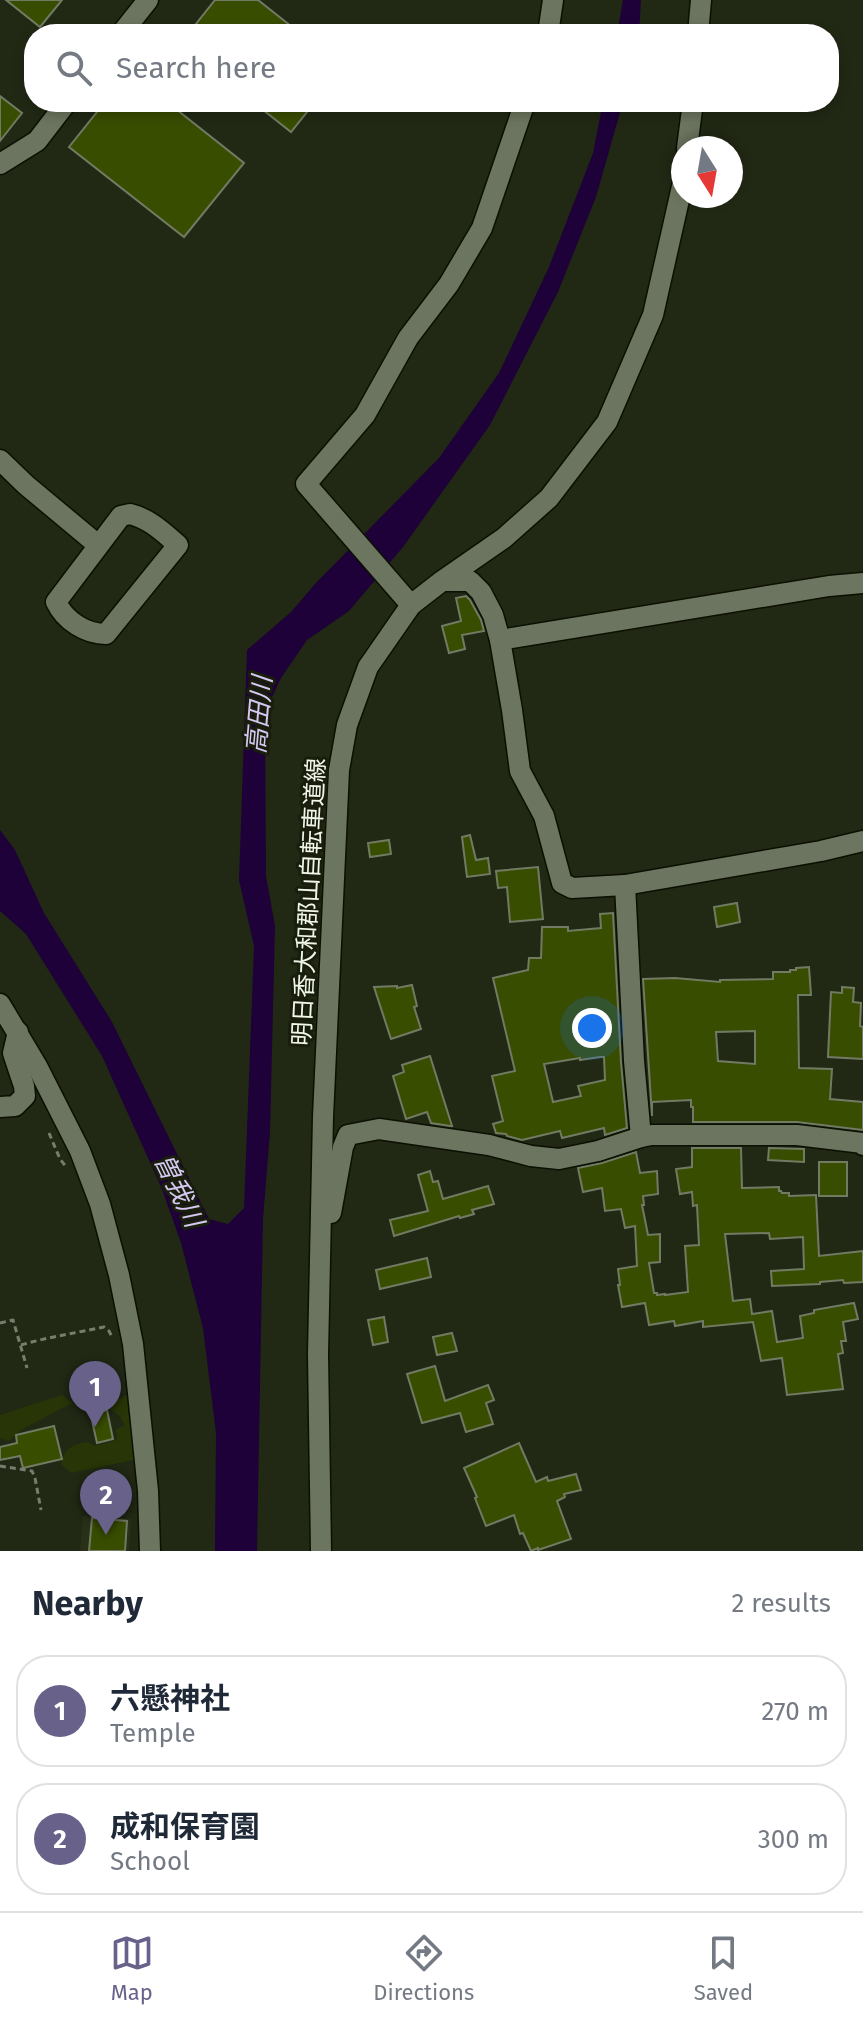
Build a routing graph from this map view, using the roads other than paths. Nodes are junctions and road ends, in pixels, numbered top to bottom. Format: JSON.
{"nodes":[{"id":1,"x":148,"y":0,"type":"edge"},
{"id":2,"x":553,"y":0,"type":"edge"},
{"id":3,"x":701,"y":0,"type":"edge"},
{"id":4,"x":129,"y":24,"type":"edge"},
{"id":5,"x":549,"y":24,"type":"edge"},
{"id":6,"x":699,"y":24,"type":"edge"},
{"id":7,"x":59,"y":112,"type":"edge"},
{"id":8,"x":522,"y":112,"type":"edge"},
{"id":9,"x":692,"y":112,"type":"edge"},
{"id":10,"x":689,"y":136,"type":"edge"},
{"id":11,"x":0,"y":164,"type":"edge"},
{"id":12,"x":677,"y":208,"type":"edge"},
{"id":13,"x":0,"y":460,"type":"edge"},
{"id":14,"x":98,"y":545,"type":"junction"},
{"id":15,"x":442,"y":581,"type":"junction"},
{"id":16,"x":863,"y":583,"type":"edge"},
{"id":17,"x":408,"y":602,"type":"junction"},
{"id":18,"x":500,"y":640,"type":"junction"},
{"id":19,"x":863,"y":841,"type":"edge"},
{"id":20,"x":625,"y":885,"type":"junction"},
{"id":21,"x":0,"y":1004,"type":"edge"},
{"id":22,"x":18,"y":1032,"type":"junction"},
{"id":23,"x":0,"y":1107,"type":"edge"},
{"id":24,"x":641,"y":1137,"type":"junction"},
{"id":25,"x":863,"y":1145,"type":"edge"},
{"id":26,"x":320,"y":1255,"type":"junction"},
{"id":27,"x":150,"y":1551,"type":"edge"},
{"id":28,"x":321,"y":1551,"type":"edge"}],
"edges":[{"from":1,"to":4,"type":"street"},
{"from":2,"to":5,"type":"street"},
{"from":3,"to":6,"type":"street"},
{"from":7,"to":11,"type":"street"},
{"from":8,"to":17,"type":"street"},
{"from":9,"to":10,"type":"street"},
{"from":12,"to":15,"type":"street","name":"明日香大和郡山自転車道線"},
{"from":13,"to":14,"type":"street"},
{"from":14,"to":14,"type":"street"},
{"from":15,"to":17,"type":"street","name":"明日香大和郡山自転車道線"},
{"from":15,"to":18,"type":"street"},
{"from":16,"to":18,"type":"street"},
{"from":17,"to":26,"type":"street","name":"明日香大和郡山自転車道線"},
{"from":18,"to":20,"type":"street"},
{"from":19,"to":20,"type":"street"},
{"from":20,"to":24,"type":"street"},
{"from":21,"to":22,"type":"street"},
{"from":22,"to":23,"type":"street"},
{"from":22,"to":27,"type":"street"},
{"from":24,"to":25,"type":"street"},
{"from":24,"to":26,"type":"street"},
{"from":26,"to":28,"type":"street","name":"明日香大和郡山自転車道線"}]}
